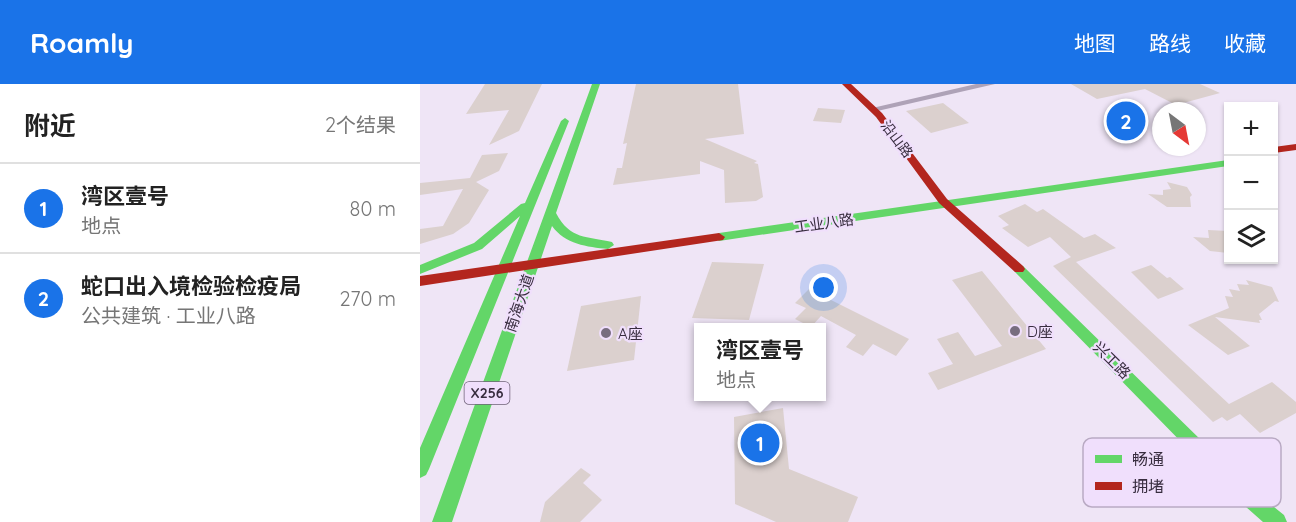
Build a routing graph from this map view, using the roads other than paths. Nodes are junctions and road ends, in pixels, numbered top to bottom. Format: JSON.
{"nodes":[{"id":1,"x":596,"y":84,"type":"edge"},
{"id":2,"x":846,"y":84,"type":"edge"},
{"id":3,"x":990,"y":84,"type":"edge"},
{"id":4,"x":572,"y":104,"type":"dead end"},
{"id":5,"x":873,"y":109,"type":"junction"},
{"id":6,"x":1296,"y":147,"type":"edge"},
{"id":7,"x":1278,"y":149,"type":"edge"},
{"id":8,"x":1296,"y":153,"type":"edge"},
{"id":9,"x":1278,"y":155,"type":"edge"},
{"id":10,"x":1224,"y":159,"type":"edge"},
{"id":11,"x":1224,"y":164,"type":"edge"},
{"id":12,"x":534,"y":196,"type":"junction"},
{"id":13,"x":946,"y":203,"type":"junction"},
{"id":14,"x":551,"y":214,"type":"junction"},
{"id":15,"x":608,"y":245,"type":"junction"},
{"id":16,"x":535,"y":260,"type":"junction"},
{"id":17,"x":507,"y":263,"type":"junction"},
{"id":18,"x":420,"y":270,"type":"edge"},
{"id":19,"x":420,"y":281,"type":"edge"},
{"id":20,"x":1189,"y":438,"type":"edge"},
{"id":21,"x":420,"y":469,"type":"edge"},
{"id":22,"x":1259,"y":507,"type":"edge"},
{"id":23,"x":442,"y":522,"type":"edge"},
{"id":24,"x":1277,"y":522,"type":"edge"}],
"edges":[{"from":1,"to":14,"type":"street","name":"南海大道","number":"X256"},
{"from":2,"to":5,"type":"street","name":"沿山路"},
{"from":3,"to":5,"type":"street"},
{"from":4,"to":12,"type":"street","name":"南海大道","number":"X256"},
{"from":5,"to":13,"type":"street","name":"沿山路"},
{"from":6,"to":7,"type":"street"},
{"from":8,"to":9,"type":"street"},
{"from":10,"to":13,"type":"street","name":"工业八路"},
{"from":11,"to":13,"type":"street","name":"工业八路"},
{"from":12,"to":17,"type":"street","name":"南海大道","number":"X256"},
{"from":12,"to":18,"type":"street"},
{"from":13,"to":15,"type":"street","name":"工业八路"},
{"from":13,"to":16,"type":"street","name":"工业八路"},
{"from":13,"to":20,"type":"street","name":"兴工路"},
{"from":14,"to":15,"type":"street"},
{"from":14,"to":16,"type":"street","name":"南海大道","number":"X256"},
{"from":15,"to":16,"type":"street","name":"工业八路"},
{"from":16,"to":17,"type":"street","name":"工业八路"},
{"from":16,"to":23,"type":"street","name":"南海大道","number":"X256"},
{"from":17,"to":18,"type":"street","name":"工业八路"},
{"from":17,"to":19,"type":"street","name":"工业八路"},
{"from":17,"to":21,"type":"street","name":"南海大道","number":"X256"},
{"from":22,"to":24,"type":"street","name":"兴工路"}]}
